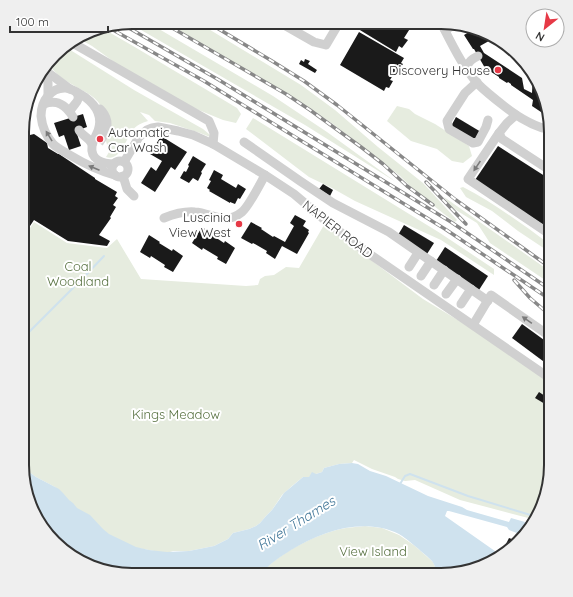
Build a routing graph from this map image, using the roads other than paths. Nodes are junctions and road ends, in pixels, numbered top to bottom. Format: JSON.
{"nodes":[{"id":1,"x":291,"y":29,"type":"edge"},
{"id":2,"x":335,"y":29,"type":"edge"},
{"id":3,"x":444,"y":29,"type":"edge"},
{"id":4,"x":77,"y":45,"type":"edge"},
{"id":5,"x":478,"y":56,"type":"dead end"},
{"id":6,"x":466,"y":68,"type":"junction"},
{"id":7,"x":48,"y":72,"type":"edge"},
{"id":8,"x":46,"y":75,"type":"edge"},
{"id":9,"x":477,"y":82,"type":"junction"},
{"id":10,"x":73,"y":90,"type":"junction"},
{"id":11,"x":48,"y":95,"type":"junction"},
{"id":12,"x":44,"y":104,"type":"junction"},
{"id":13,"x":95,"y":106,"type":"junction"},
{"id":14,"x":516,"y":115,"type":"junction"},
{"id":15,"x":488,"y":120,"type":"dead end"},
{"id":16,"x":544,"y":126,"type":"edge"},
{"id":17,"x":78,"y":130,"type":"dead end"},
{"id":18,"x":499,"y":133,"type":"junction"},
{"id":19,"x":105,"y":134,"type":"tunnel mouth"},
{"id":20,"x":244,"y":142,"type":"dead end"},
{"id":21,"x":213,"y":144,"type":"junction"},
{"id":22,"x":95,"y":148,"type":"junction"},
{"id":23,"x":75,"y":158,"type":"junction"},
{"id":24,"x":124,"y":162,"type":"junction"},
{"id":25,"x":114,"y":164,"type":"junction"},
{"id":26,"x":544,"y":166,"type":"edge"},
{"id":27,"x":119,"y":175,"type":"junction"},
{"id":28,"x":265,"y":175,"type":"junction"},
{"id":29,"x":134,"y":196,"type":"dead end"},
{"id":30,"x":164,"y":218,"type":"dead end"},
{"id":31,"x":544,"y":230,"type":"edge"},
{"id":32,"x":418,"y":253,"type":"junction"},
{"id":33,"x":431,"y":262,"type":"junction"},
{"id":34,"x":409,"y":267,"type":"dead end"},
{"id":35,"x":444,"y":270,"type":"junction"},
{"id":36,"x":421,"y":276,"type":"dead end"},
{"id":37,"x":456,"y":279,"type":"junction"},
{"id":38,"x":434,"y":285,"type":"dead end"},
{"id":39,"x":471,"y":289,"type":"junction"},
{"id":40,"x":446,"y":294,"type":"dead end"},
{"id":41,"x":490,"y":298,"type":"junction"},
{"id":42,"x":461,"y":304,"type":"dead end"},
{"id":43,"x":473,"y":325,"type":"junction"},
{"id":44,"x":544,"y":333,"type":"edge"},
{"id":45,"x":544,"y":374,"type":"edge"}],
"edges":[{"from":1,"to":2,"type":"street"},
{"from":3,"to":6,"type":"street"},
{"from":4,"to":21,"type":"street"},
{"from":5,"to":6,"type":"street"},
{"from":6,"to":9,"type":"street"},
{"from":7,"to":10,"type":"street"},
{"from":8,"to":11,"type":"street"},
{"from":9,"to":14,"type":"street"},
{"from":9,"to":15,"type":"street"},
{"from":10,"to":11,"type":"street"},
{"from":10,"to":12,"type":"street"},
{"from":10,"to":13,"type":"street"},
{"from":11,"to":12,"type":"street"},
{"from":23,"to":12,"type":"street","one_way":true},
{"from":13,"to":19,"type":"street"},
{"from":13,"to":22,"type":"street"},
{"from":14,"to":16,"type":"street"},
{"from":14,"to":18,"type":"street"},
{"from":17,"to":22,"type":"street"},
{"from":18,"to":26,"type":"street"},
{"from":18,"to":31,"type":"street","one_way":true},
{"from":20,"to":32,"type":"street"},
{"from":21,"to":24,"type":"street","name":"NAPIER ROAD"},
{"from":21,"to":28,"type":"street","name":"NAPIER ROAD"},
{"from":22,"to":23,"type":"street"},
{"from":22,"to":25,"type":"street"},
{"from":27,"to":23,"type":"street","one_way":true},
{"from":24,"to":25,"type":"street"},
{"from":24,"to":27,"type":"street"},
{"from":25,"to":27,"type":"street"},
{"from":27,"to":29,"type":"street"},
{"from":28,"to":30,"type":"street"},
{"from":28,"to":43,"type":"street","name":"NAPIER ROAD"},
{"from":32,"to":33,"type":"street"},
{"from":32,"to":34,"type":"street"},
{"from":33,"to":35,"type":"street"},
{"from":33,"to":36,"type":"street"},
{"from":35,"to":37,"type":"street"},
{"from":35,"to":38,"type":"street"},
{"from":37,"to":39,"type":"street"},
{"from":37,"to":40,"type":"street"},
{"from":39,"to":41,"type":"street"},
{"from":39,"to":42,"type":"street"},
{"from":41,"to":43,"type":"street"},
{"from":44,"to":41,"type":"street","one_way":true},
{"from":43,"to":45,"type":"street","name":"NAPIER ROAD"}]}
